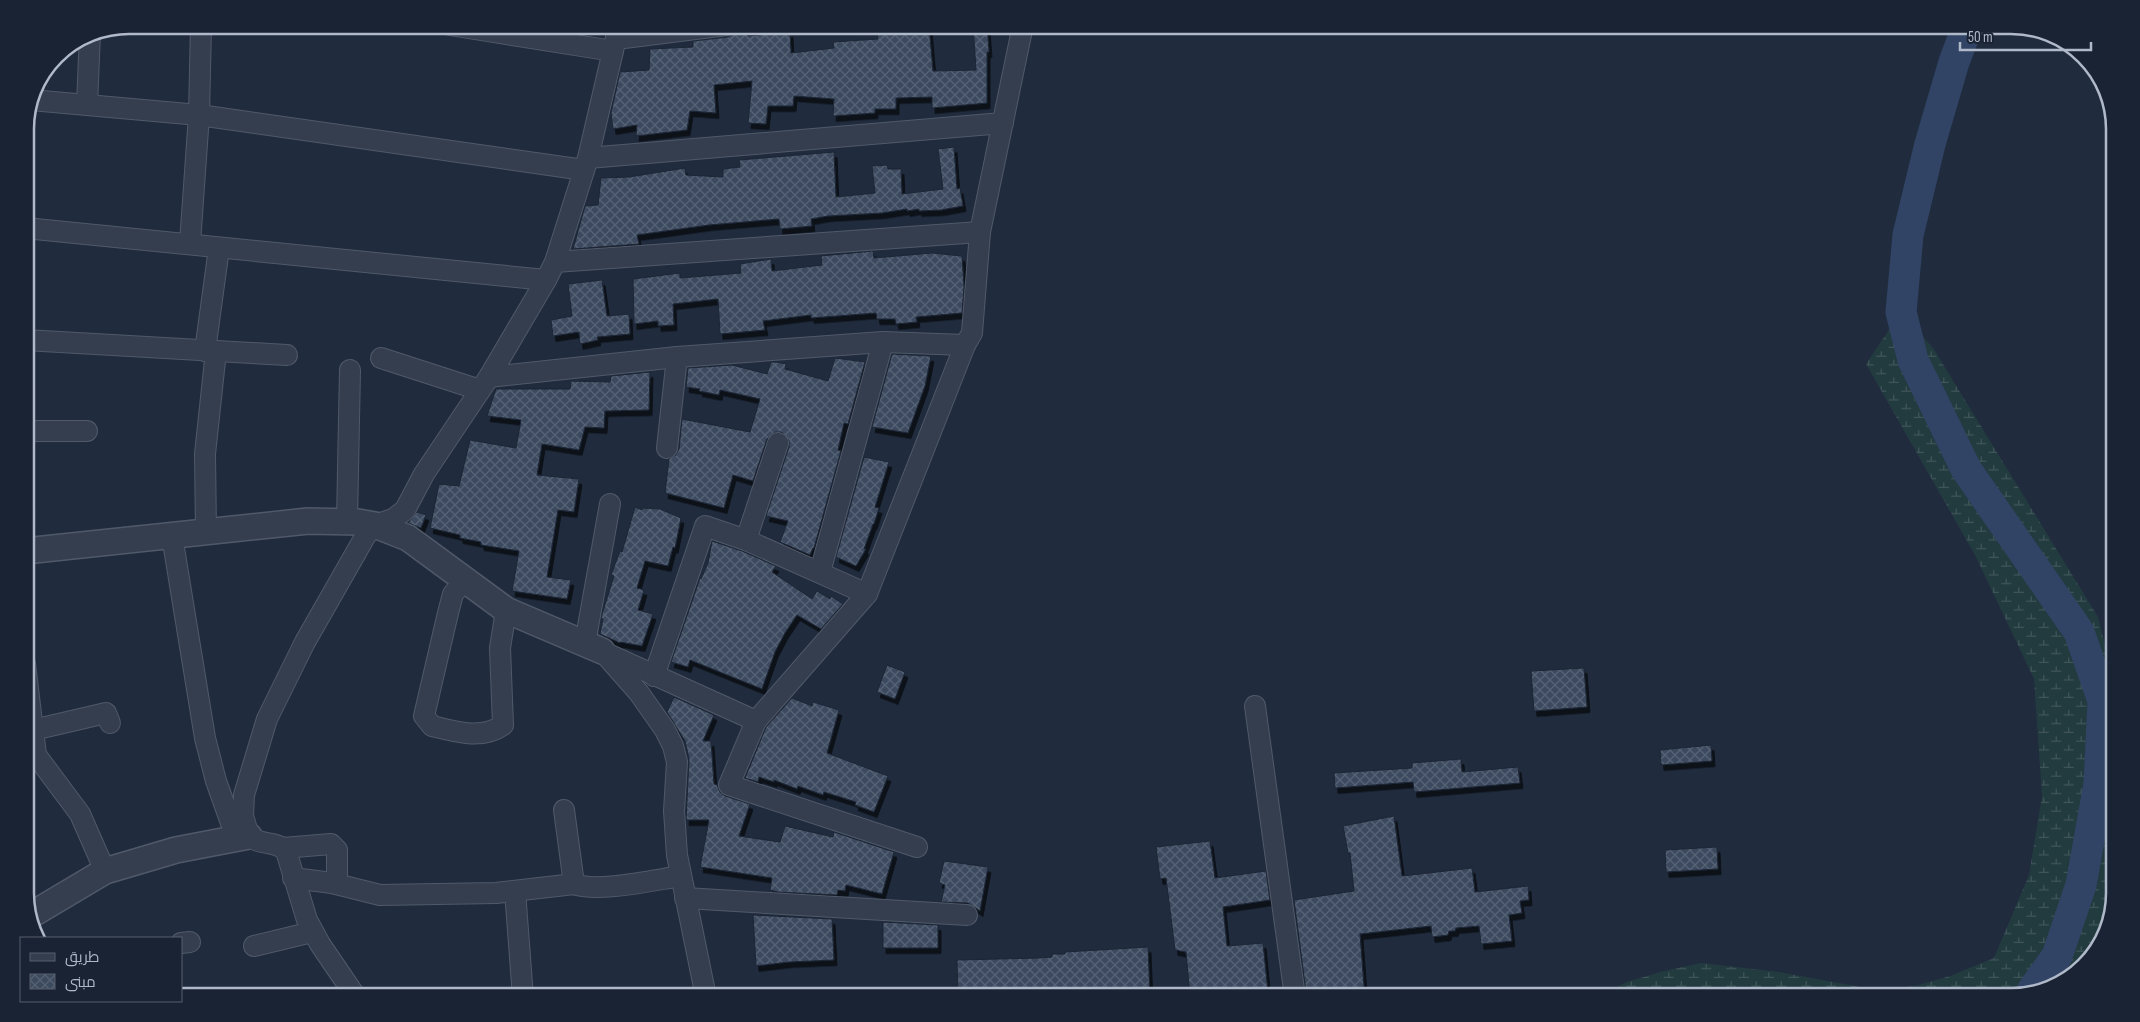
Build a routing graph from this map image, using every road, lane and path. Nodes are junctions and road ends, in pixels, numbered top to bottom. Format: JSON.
{"nodes":[{"id":1,"x":201,"y":34,"type":"edge"},
{"id":2,"x":565,"y":34,"type":"edge"},
{"id":3,"x":650,"y":34,"type":"edge"},
{"id":4,"x":1020,"y":34,"type":"edge"},
{"id":5,"x":616,"y":38,"type":"edge"},
{"id":6,"x":90,"y":43,"type":"edge"},
{"id":7,"x":38,"y":101,"type":"edge"},
{"id":8,"x":87,"y":105,"type":"junction"},
{"id":9,"x":199,"y":115,"type":"junction"},
{"id":10,"x":1003,"y":123,"type":"junction"},
{"id":11,"x":586,"y":164,"type":"junction"},
{"id":12,"x":34,"y":229,"type":"edge"},
{"id":13,"x":980,"y":232,"type":"junction"},
{"id":14,"x":190,"y":244,"type":"junction"},
{"id":15,"x":219,"y":248,"type":"junction"},
{"id":16,"x":555,"y":262,"type":"junction"},
{"id":17,"x":546,"y":280,"type":"junction"},
{"id":18,"x":34,"y":341,"type":"edge"},
{"id":19,"x":883,"y":342,"type":"junction"},
{"id":20,"x":964,"y":345,"type":"junction"},
{"id":21,"x":211,"y":351,"type":"junction"},
{"id":22,"x":287,"y":355,"type":"dead end"},
{"id":23,"x":676,"y":357,"type":"junction"},
{"id":24,"x":381,"y":358,"type":"dead end"},
{"id":25,"x":350,"y":370,"type":"dead end"},
{"id":26,"x":484,"y":384,"type":"junction"},
{"id":27,"x":34,"y":431,"type":"edge"},
{"id":28,"x":87,"y":431,"type":"dead end"},
{"id":29,"x":778,"y":443,"type":"dead end"},
{"id":30,"x":667,"y":448,"type":"dead end"},
{"id":31,"x":610,"y":504,"type":"dead end"},
{"id":32,"x":347,"y":521,"type":"junction"},
{"id":33,"x":375,"y":525,"type":"junction"},
{"id":34,"x":206,"y":532,"type":"junction"},
{"id":35,"x":172,"y":536,"type":"junction"},
{"id":36,"x":746,"y":540,"type":"junction"},
{"id":37,"x":34,"y":550,"type":"edge"},
{"id":38,"x":820,"y":572,"type":"junction"},
{"id":39,"x":464,"y":580,"type":"junction"},
{"id":40,"x":867,"y":594,"type":"junction"},
{"id":41,"x":506,"y":610,"type":"junction"},
{"id":42,"x":593,"y":647,"type":"junction"},
{"id":43,"x":654,"y":676,"type":"junction"},
{"id":44,"x":1255,"y":706,"type":"dead end"},
{"id":45,"x":756,"y":721,"type":"junction"},
{"id":46,"x":110,"y":723,"type":"dead end"},
{"id":47,"x":34,"y":730,"type":"edge"},
{"id":48,"x":34,"y":738,"type":"edge"},
{"id":49,"x":564,"y":810,"type":"dead end"},
{"id":50,"x":249,"y":836,"type":"junction"},
{"id":51,"x":917,"y":847,"type":"dead end"},
{"id":52,"x":283,"y":848,"type":"junction"},
{"id":53,"x":105,"y":871,"type":"junction"},
{"id":54,"x":681,"y":876,"type":"junction"},
{"id":55,"x":293,"y":878,"type":"junction"},
{"id":56,"x":337,"y":884,"type":"junction"},
{"id":57,"x":574,"y":884,"type":"junction"},
{"id":58,"x":515,"y":891,"type":"junction"},
{"id":59,"x":685,"y":898,"type":"junction"},
{"id":60,"x":36,"y":911,"type":"edge"},
{"id":61,"x":967,"y":914,"type":"dead end"},
{"id":62,"x":312,"y":932,"type":"junction"},
{"id":63,"x":254,"y":946,"type":"dead end"},
{"id":64,"x":350,"y":988,"type":"edge"},
{"id":65,"x":522,"y":988,"type":"edge"},
{"id":66,"x":704,"y":988,"type":"edge"},
{"id":67,"x":1294,"y":988,"type":"edge"}],
"edges":[{"from":1,"to":9,"type":"street"},
{"from":2,"to":5,"type":"street"},
{"from":3,"to":5,"type":"street"},
{"from":4,"to":10,"type":"street"},
{"from":5,"to":11,"type":"street"},
{"from":6,"to":8,"type":"street"},
{"from":7,"to":8,"type":"street"},
{"from":8,"to":9,"type":"street"},
{"from":9,"to":11,"type":"street"},
{"from":9,"to":14,"type":"street"},
{"from":10,"to":11,"type":"street"},
{"from":10,"to":13,"type":"street"},
{"from":11,"to":16,"type":"street"},
{"from":12,"to":14,"type":"street"},
{"from":13,"to":16,"type":"street"},
{"from":13,"to":20,"type":"street"},
{"from":14,"to":15,"type":"street"},
{"from":15,"to":17,"type":"street"},
{"from":15,"to":21,"type":"street"},
{"from":16,"to":17,"type":"street"},
{"from":17,"to":26,"type":"street"},
{"from":18,"to":21,"type":"street"},
{"from":19,"to":20,"type":"street"},
{"from":19,"to":23,"type":"street"},
{"from":19,"to":38,"type":"street"},
{"from":20,"to":40,"type":"street"},
{"from":21,"to":22,"type":"street"},
{"from":21,"to":34,"type":"street"},
{"from":23,"to":26,"type":"street"},
{"from":23,"to":30,"type":"street"},
{"from":24,"to":26,"type":"street"},
{"from":25,"to":32,"type":"street"},
{"from":26,"to":33,"type":"street"},
{"from":27,"to":28,"type":"street"},
{"from":29,"to":36,"type":"street"},
{"from":31,"to":42,"type":"street"},
{"from":32,"to":33,"type":"street"},
{"from":32,"to":34,"type":"street"},
{"from":33,"to":39,"type":"street"},
{"from":33,"to":50,"type":"street"},
{"from":34,"to":35,"type":"street"},
{"from":35,"to":37,"type":"street"},
{"from":35,"to":50,"type":"street"},
{"from":36,"to":38,"type":"street"},
{"from":36,"to":43,"type":"street"},
{"from":38,"to":40,"type":"street"},
{"from":39,"to":41,"type":"street"},
{"from":39,"to":41,"type":"street"},
{"from":40,"to":45,"type":"street"},
{"from":41,"to":42,"type":"street"},
{"from":42,"to":43,"type":"street"},
{"from":42,"to":54,"type":"street"},
{"from":43,"to":45,"type":"street"},
{"from":44,"to":67,"type":"street"},
{"from":45,"to":51,"type":"street"},
{"from":46,"to":47,"type":"street"},
{"from":48,"to":53,"type":"street"},
{"from":49,"to":57,"type":"street"},
{"from":50,"to":52,"type":"street"},
{"from":50,"to":53,"type":"street"},
{"from":52,"to":55,"type":"street"},
{"from":52,"to":56,"type":"street"},
{"from":53,"to":60,"type":"street"},
{"from":54,"to":57,"type":"street"},
{"from":54,"to":59,"type":"street"},
{"from":55,"to":56,"type":"street"},
{"from":55,"to":62,"type":"street"},
{"from":56,"to":58,"type":"street"},
{"from":57,"to":58,"type":"street"},
{"from":58,"to":65,"type":"street"},
{"from":59,"to":61,"type":"street"},
{"from":59,"to":66,"type":"street"},
{"from":62,"to":63,"type":"street"},
{"from":62,"to":64,"type":"street"}]}
